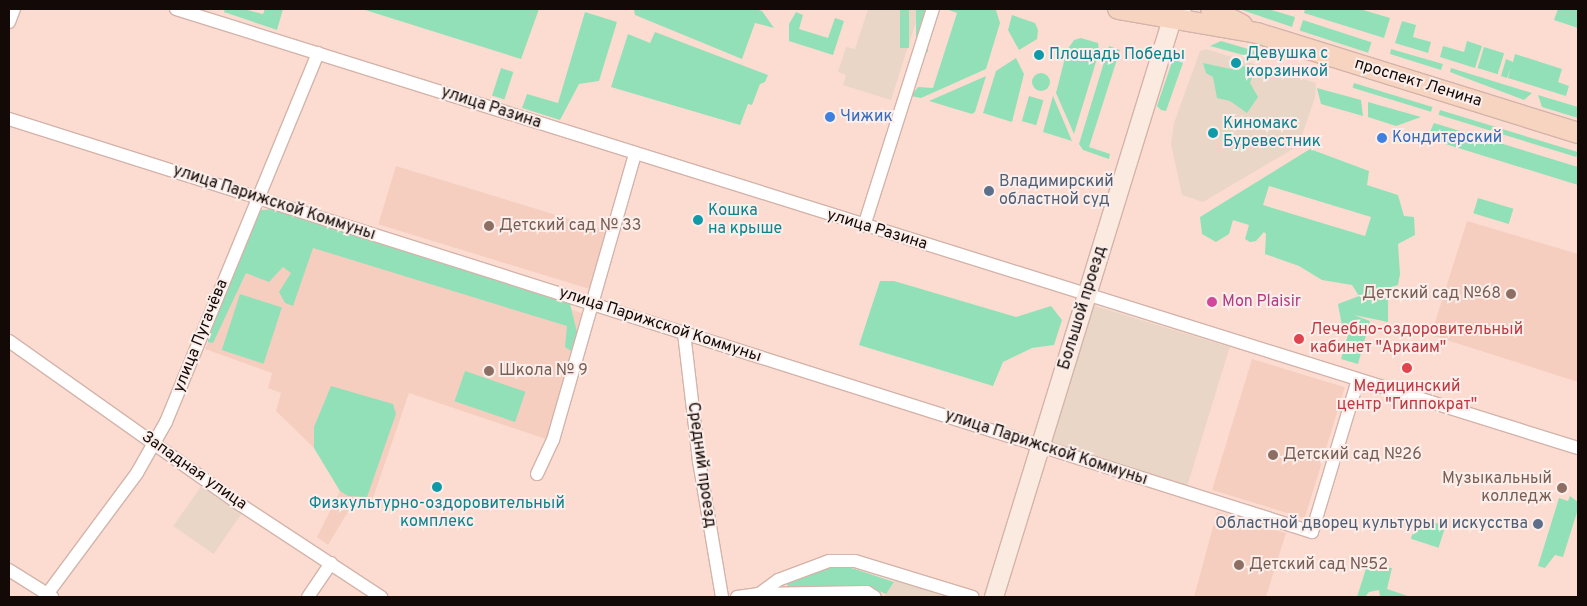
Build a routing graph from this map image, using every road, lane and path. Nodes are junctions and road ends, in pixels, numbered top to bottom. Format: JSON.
{"nodes":[{"id":1,"x":14,"y":9,"type":"edge"},
{"id":2,"x":176,"y":9,"type":"edge"},
{"id":3,"x":933,"y":9,"type":"edge"},
{"id":4,"x":1118,"y":9,"type":"edge"},
{"id":5,"x":1211,"y":9,"type":"edge"},
{"id":6,"x":1177,"y":14,"type":"edge"},
{"id":7,"x":9,"y":22,"type":"edge"},
{"id":8,"x":1257,"y":33,"type":"junction"},
{"id":9,"x":318,"y":53,"type":"junction"},
{"id":10,"x":9,"y":119,"type":"edge"},
{"id":11,"x":1578,"y":133,"type":"edge"},
{"id":12,"x":635,"y":154,"type":"junction"},
{"id":13,"x":258,"y":198,"type":"junction"},
{"id":14,"x":864,"y":226,"type":"junction"},
{"id":15,"x":1086,"y":296,"type":"junction"},
{"id":16,"x":591,"y":303,"type":"junction"},
{"id":17,"x":684,"y":333,"type":"junction"},
{"id":18,"x":9,"y":341,"type":"edge"},
{"id":19,"x":1358,"y":380,"type":"junction"},
{"id":20,"x":155,"y":443,"type":"junction"},
{"id":21,"x":1040,"y":447,"type":"junction"},
{"id":22,"x":1578,"y":448,"type":"edge"},
{"id":23,"x":537,"y":474,"type":"dead end"},
{"id":24,"x":331,"y":563,"type":"junction"},
{"id":25,"x":9,"y":570,"type":"edge"},
{"id":26,"x":759,"y":594,"type":"junction"},
{"id":27,"x":48,"y":596,"type":"edge"},
{"id":28,"x":308,"y":597,"type":"edge"},
{"id":29,"x":381,"y":597,"type":"edge"},
{"id":30,"x":722,"y":597,"type":"edge"},
{"id":31,"x":736,"y":597,"type":"edge"},
{"id":32,"x":875,"y":597,"type":"edge"},
{"id":33,"x":973,"y":597,"type":"edge"},
{"id":34,"x":994,"y":597,"type":"edge"}],
"edges":[{"from":1,"to":7,"type":"street"},
{"from":2,"to":9,"type":"street","name":"улица Разина"},
{"from":3,"to":14,"type":"street"},
{"from":4,"to":6,"type":"main road","name":"проспект Ленина"},
{"from":5,"to":8,"type":"main road","name":"проспект Ленина"},
{"from":6,"to":8,"type":"main road","name":"проспект Ленина"},
{"from":6,"to":15,"type":"street","name":"Большой проезд"},
{"from":8,"to":11,"type":"main road","name":"проспект Ленина"},
{"from":9,"to":12,"type":"street","name":"улица Разина"},
{"from":9,"to":13,"type":"street","name":"улица Пугачёва"},
{"from":10,"to":13,"type":"street","name":"улица Парижской Коммуны"},
{"from":12,"to":14,"type":"street","name":"улица Разина"},
{"from":12,"to":16,"type":"street"},
{"from":13,"to":16,"type":"street","name":"улица Парижской Коммуны"},
{"from":13,"to":20,"type":"street","name":"улица Пугачёва"},
{"from":14,"to":15,"type":"street","name":"улица Разина"},
{"from":15,"to":19,"type":"street","name":"улица Разина"},
{"from":15,"to":21,"type":"street","name":"Большой проезд"},
{"from":16,"to":17,"type":"street","name":"улица Парижской Коммуны"},
{"from":16,"to":23,"type":"street"},
{"from":17,"to":21,"type":"street","name":"улица Парижской Коммуны"},
{"from":17,"to":30,"type":"street","name":"Средний проезд"},
{"from":18,"to":20,"type":"street","name":"Западная улица"},
{"from":19,"to":21,"type":"street","name":"улица Парижской Коммуны"},
{"from":19,"to":22,"type":"street","name":"улица Разина"},
{"from":20,"to":24,"type":"street","name":"Западная улица"},
{"from":20,"to":27,"type":"street","name":"улица Пугачёва"},
{"from":21,"to":34,"type":"street","name":"Большой проезд"},
{"from":24,"to":28,"type":"street"},
{"from":24,"to":29,"type":"street","name":"Западная улица"},
{"from":25,"to":27,"type":"street"},
{"from":26,"to":31,"type":"street"},
{"from":26,"to":32,"type":"street"},
{"from":26,"to":33,"type":"street"}]}
